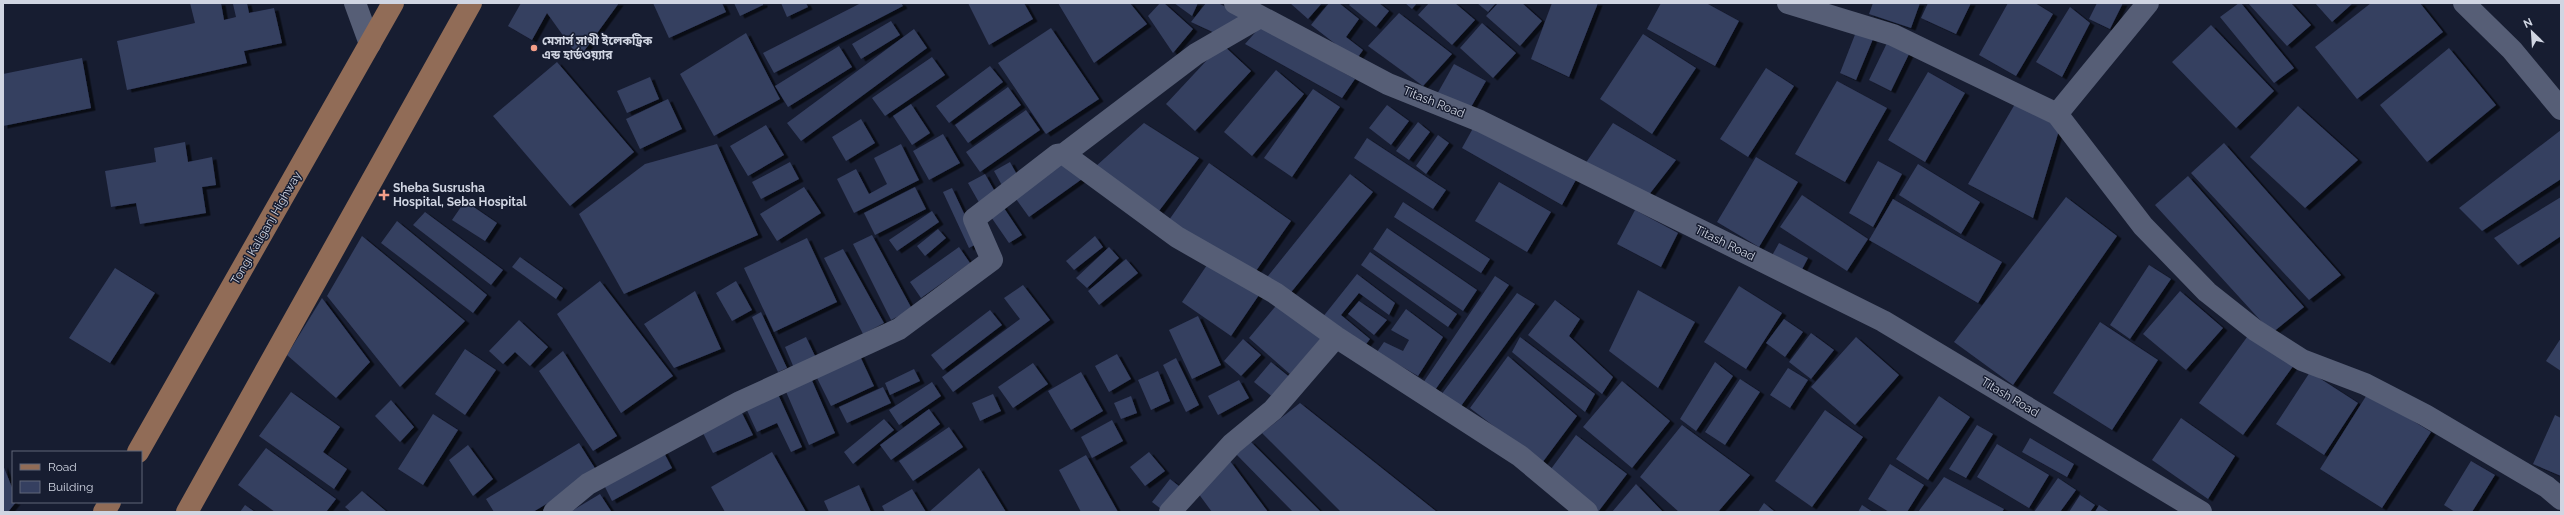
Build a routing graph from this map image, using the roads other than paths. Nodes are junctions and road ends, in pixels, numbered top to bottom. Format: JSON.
{"nodes":[{"id":1,"x":355,"y":3,"type":"edge"},
{"id":2,"x":393,"y":3,"type":"edge"},
{"id":3,"x":471,"y":3,"type":"edge"},
{"id":4,"x":1235,"y":3,"type":"edge"},
{"id":5,"x":1788,"y":3,"type":"edge"},
{"id":6,"x":2148,"y":3,"type":"edge"},
{"id":7,"x":2464,"y":3,"type":"edge"},
{"id":8,"x":1260,"y":17,"type":"junction"},
{"id":9,"x":370,"y":44,"type":"junction"},
{"id":10,"x":2561,"y":109,"type":"edge"},
{"id":11,"x":2057,"y":114,"type":"junction"},
{"id":12,"x":1064,"y":154,"type":"junction"},
{"id":13,"x":1336,"y":337,"type":"junction"},
{"id":14,"x":139,"y":451,"type":"edge"},
{"id":15,"x":2561,"y":500,"type":"edge"},
{"id":16,"x":109,"y":503,"type":"edge"},
{"id":17,"x":104,"y":512,"type":"edge"},
{"id":18,"x":187,"y":512,"type":"edge"},
{"id":19,"x":554,"y":512,"type":"edge"},
{"id":20,"x":1170,"y":512,"type":"edge"},
{"id":21,"x":1587,"y":512,"type":"edge"},
{"id":22,"x":2200,"y":512,"type":"edge"}],
"edges":[{"from":1,"to":9,"type":"street"},
{"from":2,"to":9,"type":"main road","name":"Tongi Kaliganj Highway"},
{"from":3,"to":18,"type":"main road"},
{"from":4,"to":8,"type":"street","name":"Titash Road"},
{"from":5,"to":11,"type":"street"},
{"from":6,"to":11,"type":"street"},
{"from":7,"to":10,"type":"street"},
{"from":8,"to":12,"type":"street"},
{"from":8,"to":22,"type":"street","name":"Titash Road"},
{"from":9,"to":14,"type":"main road","name":"Tongi Kaliganj Highway"},
{"from":11,"to":15,"type":"street"},
{"from":12,"to":13,"type":"street"},
{"from":12,"to":19,"type":"street"},
{"from":13,"to":20,"type":"street"},
{"from":13,"to":21,"type":"street"},
{"from":16,"to":17,"type":"main road"}]}
